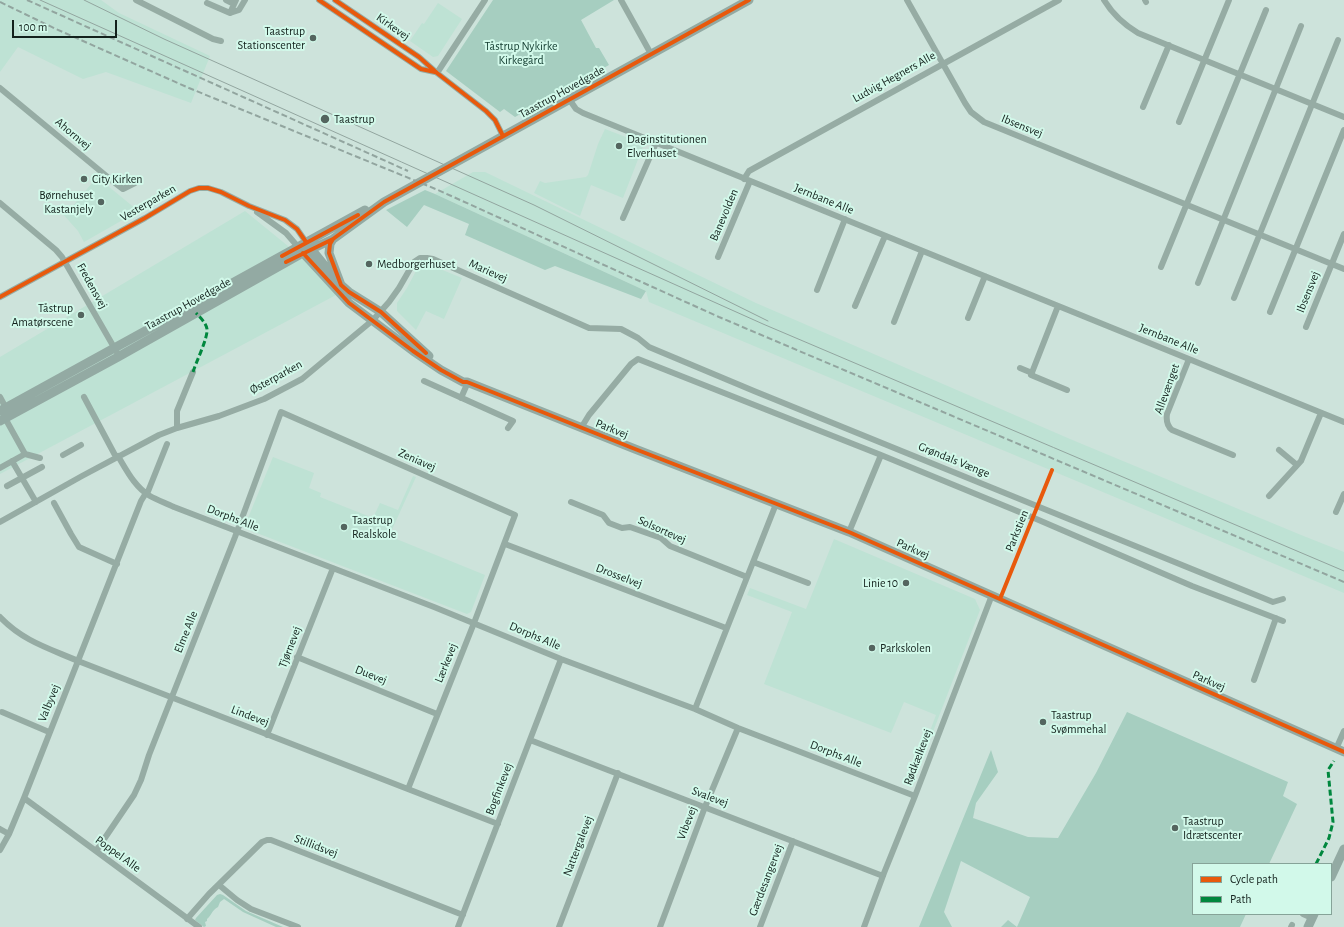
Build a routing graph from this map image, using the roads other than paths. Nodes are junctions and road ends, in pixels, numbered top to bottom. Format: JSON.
{"nodes":[{"id":1,"x":136,"y":0,"type":"edge"},
{"id":2,"x":226,"y":0,"type":"edge"},
{"id":3,"x":245,"y":0,"type":"edge"},
{"id":4,"x":335,"y":0,"type":"edge"},
{"id":5,"x":485,"y":0,"type":"edge"},
{"id":6,"x":621,"y":0,"type":"edge"},
{"id":7,"x":749,"y":0,"type":"edge"},
{"id":8,"x":907,"y":0,"type":"edge"},
{"id":9,"x":1059,"y":0,"type":"edge"},
{"id":10,"x":1104,"y":0,"type":"edge"},
{"id":11,"x":1229,"y":0,"type":"edge"},
{"id":12,"x":322,"y":1,"type":"edge"},
{"id":13,"x":235,"y":2,"type":"edge"},
{"id":14,"x":207,"y":3,"type":"dead end"},
{"id":15,"x":1266,"y":10,"type":"dead end"},
{"id":16,"x":230,"y":13,"type":"junction"},
{"id":17,"x":1302,"y":26,"type":"dead end"},
{"id":18,"x":1338,"y":40,"type":"dead end"},
{"id":19,"x":221,"y":41,"type":"dead end"},
{"id":20,"x":1169,"y":45,"type":"junction"},
{"id":21,"x":651,"y":54,"type":"junction"},
{"id":22,"x":1204,"y":60,"type":"junction"},
{"id":23,"x":943,"y":63,"type":"junction"},
{"id":24,"x":437,"y":73,"type":"junction"},
{"id":25,"x":1240,"y":74,"type":"junction"},
{"id":26,"x":0,"y":88,"type":"edge"},
{"id":27,"x":1276,"y":89,"type":"junction"},
{"id":28,"x":569,"y":99,"type":"junction"},
{"id":29,"x":1312,"y":104,"type":"junction"},
{"id":30,"x":1143,"y":107,"type":"dead end"},
{"id":31,"x":1344,"y":117,"type":"edge"},
{"id":32,"x":1179,"y":122,"type":"dead end"},
{"id":33,"x":1344,"y":130,"type":"edge"},
{"id":34,"x":503,"y":136,"type":"junction"},
{"id":35,"x":656,"y":143,"type":"junction"},
{"id":36,"x":747,"y":180,"type":"junction"},
{"id":37,"x":135,"y":183,"type":"dead end"},
{"id":38,"x":384,"y":202,"type":"junction"},
{"id":39,"x":0,"y":203,"type":"edge"},
{"id":40,"x":249,"y":206,"type":"junction"},
{"id":41,"x":1187,"y":206,"type":"junction"},
{"id":42,"x":623,"y":218,"type":"dead end"},
{"id":43,"x":845,"y":219,"type":"junction"},
{"id":44,"x":1223,"y":220,"type":"junction"},
{"id":45,"x":1344,"y":234,"type":"edge"},
{"id":46,"x":1259,"y":235,"type":"junction"},
{"id":47,"x":885,"y":236,"type":"junction"},
{"id":48,"x":333,"y":239,"type":"junction"},
{"id":49,"x":305,"y":248,"type":"junction"},
{"id":50,"x":1295,"y":250,"type":"junction"},
{"id":51,"x":922,"y":251,"type":"junction"},
{"id":52,"x":718,"y":257,"type":"dead end"},
{"id":53,"x":66,"y":262,"type":"junction"},
{"id":54,"x":1332,"y":264,"type":"junction"},
{"id":55,"x":1161,"y":266,"type":"dead end"},
{"id":56,"x":1344,"y":270,"type":"edge"},
{"id":57,"x":985,"y":276,"type":"junction"},
{"id":58,"x":1198,"y":283,"type":"dead end"},
{"id":59,"x":341,"y":285,"type":"junction"},
{"id":60,"x":817,"y":290,"type":"dead end"},
{"id":61,"x":0,"y":297,"type":"edge"},
{"id":62,"x":1234,"y":298,"type":"dead end"},
{"id":63,"x":855,"y":306,"type":"dead end"},
{"id":64,"x":1058,"y":306,"type":"junction"},
{"id":65,"x":381,"y":312,"type":"junction"},
{"id":66,"x":1270,"y":312,"type":"dead end"},
{"id":67,"x":968,"y":318,"type":"dead end"},
{"id":68,"x":373,"y":320,"type":"junction"},
{"id":69,"x":894,"y":322,"type":"dead end"},
{"id":70,"x":1306,"y":327,"type":"dead end"},
{"id":71,"x":621,"y":329,"type":"joint"},
{"id":72,"x":114,"y":348,"type":"junction"},
{"id":73,"x":119,"y":356,"type":"junction"},
{"id":74,"x":1189,"y":359,"type":"junction"},
{"id":75,"x":1020,"y":368,"type":"dead end"},
{"id":76,"x":193,"y":372,"type":"dead end"},
{"id":77,"x":1032,"y":373,"type":"junction"},
{"id":78,"x":424,"y":381,"type":"dead end"},
{"id":79,"x":468,"y":382,"type":"junction"},
{"id":80,"x":1067,"y":390,"type":"dead end"},
{"id":81,"x":0,"y":397,"type":"edge"},
{"id":82,"x":84,"y":397,"type":"dead end"},
{"id":83,"x":461,"y":398,"type":"junction"},
{"id":84,"x":281,"y":412,"type":"joint"},
{"id":85,"x":1321,"y":413,"type":"junction"},
{"id":86,"x":4,"y":415,"type":"edge"},
{"id":87,"x":1344,"y":422,"type":"edge"},
{"id":88,"x":177,"y":428,"type":"junction"},
{"id":89,"x":508,"y":428,"type":"dead end"},
{"id":90,"x":581,"y":428,"type":"junction"},
{"id":91,"x":167,"y":444,"type":"dead end"},
{"id":92,"x":81,"y":445,"type":"dead end"},
{"id":93,"x":1279,"y":450,"type":"dead end"},
{"id":94,"x":25,"y":454,"type":"junction"},
{"id":95,"x":63,"y":455,"type":"dead end"},
{"id":96,"x":881,"y":455,"type":"junction"},
{"id":97,"x":1233,"y":455,"type":"dead end"},
{"id":98,"x":117,"y":457,"type":"junction"},
{"id":99,"x":40,"y":458,"type":"dead end"},
{"id":100,"x":12,"y":461,"type":"junction"},
{"id":101,"x":1297,"y":465,"type":"junction"},
{"id":102,"x":42,"y":467,"type":"dead end"},
{"id":103,"x":0,"y":468,"type":"edge"},
{"id":104,"x":22,"y":478,"type":"junction"},
{"id":105,"x":7,"y":486,"type":"dead end"},
{"id":106,"x":146,"y":494,"type":"junction"},
{"id":107,"x":1344,"y":494,"type":"edge"},
{"id":108,"x":1269,"y":496,"type":"dead end"},
{"id":109,"x":36,"y":502,"type":"junction"},
{"id":110,"x":571,"y":502,"type":"dead end"},
{"id":111,"x":54,"y":503,"type":"dead end"},
{"id":112,"x":776,"y":504,"type":"junction"},
{"id":113,"x":1336,"y":512,"type":"dead end"},
{"id":114,"x":0,"y":522,"type":"edge"},
{"id":115,"x":237,"y":532,"type":"junction"},
{"id":116,"x":849,"y":532,"type":"junction"},
{"id":117,"x":505,"y":544,"type":"junction"},
{"id":118,"x":753,"y":562,"type":"junction"},
{"id":119,"x":117,"y":564,"type":"junction"},
{"id":120,"x":332,"y":568,"type":"junction"},
{"id":121,"x":747,"y":577,"type":"junction"},
{"id":122,"x":808,"y":583,"type":"dead end"},
{"id":123,"x":992,"y":595,"type":"junction"},
{"id":124,"x":1283,"y":599,"type":"dead end"},
{"id":125,"x":0,"y":617,"type":"edge"},
{"id":126,"x":1276,"y":618,"type":"junction"},
{"id":127,"x":1282,"y":621,"type":"dead end"},
{"id":128,"x":474,"y":623,"type":"junction"},
{"id":129,"x":726,"y":628,"type":"junction"},
{"id":130,"x":297,"y":657,"type":"junction"},
{"id":131,"x":561,"y":659,"type":"junction"},
{"id":132,"x":78,"y":661,"type":"junction"},
{"id":133,"x":1254,"y":680,"type":"dead end"},
{"id":134,"x":172,"y":698,"type":"junction"},
{"id":135,"x":695,"y":709,"type":"junction"},
{"id":136,"x":2,"y":712,"type":"dead end"},
{"id":137,"x":437,"y":714,"type":"junction"},
{"id":138,"x":738,"y":728,"type":"junction"},
{"id":139,"x":1344,"y":731,"type":"edge"},
{"id":140,"x":49,"y":732,"type":"junction"},
{"id":141,"x":267,"y":735,"type":"junction"},
{"id":142,"x":530,"y":740,"type":"junction"},
{"id":143,"x":1340,"y":750,"type":"edge"},
{"id":144,"x":618,"y":773,"type":"junction"},
{"id":145,"x":408,"y":789,"type":"junction"},
{"id":146,"x":915,"y":796,"type":"junction"},
{"id":147,"x":24,"y":798,"type":"junction"},
{"id":148,"x":705,"y":807,"type":"junction"},
{"id":149,"x":498,"y":824,"type":"junction"},
{"id":150,"x":0,"y":829,"type":"edge"},
{"id":151,"x":9,"y":834,"type":"junction"},
{"id":152,"x":793,"y":841,"type":"junction"},
{"id":153,"x":1344,"y":849,"type":"edge"},
{"id":154,"x":0,"y":850,"type":"edge"},
{"id":155,"x":96,"y":851,"type":"junction"},
{"id":156,"x":1332,"y":875,"type":"edge"},
{"id":157,"x":883,"y":876,"type":"junction"},
{"id":158,"x":219,"y":885,"type":"junction"},
{"id":159,"x":463,"y":915,"type":"junction"},
{"id":160,"x":187,"y":919,"type":"junction"},
{"id":161,"x":199,"y":927,"type":"edge"},
{"id":162,"x":298,"y":927,"type":"edge"},
{"id":163,"x":458,"y":927,"type":"edge"},
{"id":164,"x":559,"y":927,"type":"edge"},
{"id":165,"x":660,"y":927,"type":"edge"},
{"id":166,"x":760,"y":927,"type":"edge"},
{"id":167,"x":864,"y":927,"type":"edge"}],
"edges":[{"from":1,"to":19,"type":"street"},
{"from":2,"to":13,"type":"street"},
{"from":3,"to":16,"type":"street"},
{"from":4,"to":24,"type":"street","name":"Kirkevej"},
{"from":5,"to":24,"type":"street"},
{"from":6,"to":21,"type":"street"},
{"from":7,"to":21,"type":"street","name":"Taastrup Hovedgade"},
{"from":8,"to":23,"type":"street","name":"Ibsensvej"},
{"from":9,"to":23,"type":"street","name":"Ludvig Hegners Alle"},
{"from":10,"to":20,"type":"street"},
{"from":11,"to":22,"type":"street"},
{"from":12,"to":24,"type":"street","name":"Kirkevej"},
{"from":13,"to":16,"type":"street"},
{"from":14,"to":16,"type":"street"},
{"from":15,"to":25,"type":"street"},
{"from":17,"to":27,"type":"street"},
{"from":18,"to":29,"type":"street"},
{"from":20,"to":22,"type":"street"},
{"from":20,"to":30,"type":"street"},
{"from":21,"to":28,"type":"street","name":"Taastrup Hovedgade"},
{"from":22,"to":25,"type":"street"},
{"from":22,"to":32,"type":"street"},
{"from":23,"to":36,"type":"street","name":"Ludvig Hegners Alle"},
{"from":23,"to":41,"type":"street","name":"Ibsensvej"},
{"from":24,"to":34,"type":"street","name":"Kirkevej"},
{"from":25,"to":27,"type":"street"},
{"from":25,"to":41,"type":"street"},
{"from":26,"to":37,"type":"street","name":"Ahornvej"},
{"from":27,"to":29,"type":"street"},
{"from":27,"to":44,"type":"street"},
{"from":28,"to":34,"type":"street","name":"Taastrup Hovedgade"},
{"from":28,"to":35,"type":"street","name":"Jernbane Alle"},
{"from":29,"to":31,"type":"street"},
{"from":29,"to":46,"type":"street"},
{"from":33,"to":50,"type":"street"},
{"from":34,"to":38,"type":"street","name":"Taastrup Hovedgade"},
{"from":35,"to":36,"type":"street","name":"Jernbane Alle"},
{"from":35,"to":42,"type":"street"},
{"from":36,"to":43,"type":"street","name":"Jernbane Alle"},
{"from":36,"to":52,"type":"street","name":"Banevolden"},
{"from":38,"to":48,"type":"street","name":"Taastrup Hovedgade"},
{"from":38,"to":49,"type":"street","name":"Taastrup Hovedgade"},
{"from":39,"to":53,"type":"street","name":"Fredensvej"},
{"from":40,"to":49,"type":"street","name":"Vesterparken"},
{"from":40,"to":49,"type":"street","name":"Vesterparken"},
{"from":40,"to":53,"type":"street","name":"Vesterparken"},
{"from":41,"to":44,"type":"street","name":"Ibsensvej"},
{"from":41,"to":55,"type":"street"},
{"from":43,"to":47,"type":"street","name":"Jernbane Alle"},
{"from":43,"to":60,"type":"street"},
{"from":44,"to":46,"type":"street","name":"Ibsensvej"},
{"from":44,"to":58,"type":"street"},
{"from":45,"to":54,"type":"street","name":"Ibsensvej"},
{"from":46,"to":50,"type":"street","name":"Ibsensvej"},
{"from":46,"to":62,"type":"street"},
{"from":47,"to":51,"type":"street","name":"Jernbane Alle"},
{"from":47,"to":63,"type":"street"},
{"from":48,"to":49,"type":"street","name":"Taastrup Hovedgade"},
{"from":48,"to":59,"type":"street"},
{"from":49,"to":59,"type":"street","name":"Parkvej"},
{"from":49,"to":68,"type":"street","name":"Parkvej"},
{"from":49,"to":72,"type":"street","name":"Taastrup Hovedgade"},
{"from":49,"to":73,"type":"street","name":"Taastrup Hovedgade"},
{"from":50,"to":54,"type":"street","name":"Ibsensvej"},
{"from":50,"to":66,"type":"street"},
{"from":51,"to":57,"type":"street","name":"Jernbane Alle"},
{"from":51,"to":69,"type":"street"},
{"from":53,"to":61,"type":"street","name":"Vesterparken"},
{"from":53,"to":72,"type":"street","name":"Fredensvej"},
{"from":54,"to":56,"type":"street","name":"Ibsensvej"},
{"from":54,"to":70,"type":"street","name":"Ibsensvej"},
{"from":57,"to":64,"type":"street","name":"Jernbane Alle"},
{"from":57,"to":67,"type":"street"},
{"from":59,"to":65,"type":"street","name":"Parkvej"},
{"from":64,"to":74,"type":"street","name":"Jernbane Alle"},
{"from":64,"to":77,"type":"street"},
{"from":65,"to":68,"type":"street","name":"Marievej"},
{"from":65,"to":71,"type":"street","name":"Marievej"},
{"from":65,"to":79,"type":"street","name":"Parkvej"},
{"from":68,"to":79,"type":"street","name":"Parkvej"},
{"from":68,"to":88,"type":"street","name":"Østerparken"},
{"from":71,"to":124,"type":"street","name":"Grøndals Vænge"},
{"from":72,"to":73,"type":"street","name":"Fredensvej"},
{"from":72,"to":86,"type":"street","name":"Taastrup Hovedgade"},
{"from":73,"to":86,"type":"street","name":"Taastrup Hovedgade"},
{"from":74,"to":85,"type":"street","name":"Jernbane Alle"},
{"from":74,"to":97,"type":"street","name":"Allevænget"},
{"from":75,"to":77,"type":"street"},
{"from":76,"to":88,"type":"street"},
{"from":77,"to":80,"type":"street"},
{"from":78,"to":83,"type":"street"},
{"from":79,"to":83,"type":"street"},
{"from":79,"to":90,"type":"street","name":"Parkvej"},
{"from":81,"to":86,"type":"street"},
{"from":82,"to":98,"type":"street","name":"Dorphs Alle"},
{"from":83,"to":89,"type":"street"},
{"from":84,"to":115,"type":"street","name":"Elme Alle"},
{"from":84,"to":117,"type":"street","name":"Zeniavej"},
{"from":85,"to":87,"type":"street","name":"Jernbane Alle"},
{"from":85,"to":101,"type":"street"},
{"from":86,"to":94,"type":"street"},
{"from":88,"to":98,"type":"street","name":"Østerparken"},
{"from":90,"to":96,"type":"street","name":"Parkvej"},
{"from":90,"to":112,"type":"street","name":"Parkvej"},
{"from":91,"to":106,"type":"street"},
{"from":92,"to":95,"type":"street"},
{"from":93,"to":101,"type":"street"},
{"from":94,"to":99,"type":"street"},
{"from":94,"to":100,"type":"street"},
{"from":96,"to":116,"type":"street"},
{"from":96,"to":126,"type":"street","name":"Parkvej"},
{"from":98,"to":106,"type":"street","name":"Dorphs Alle"},
{"from":98,"to":109,"type":"street","name":"Østerparken"},
{"from":100,"to":103,"type":"street"},
{"from":100,"to":104,"type":"street"},
{"from":101,"to":108,"type":"street"},
{"from":102,"to":104,"type":"street"},
{"from":104,"to":105,"type":"street"},
{"from":104,"to":109,"type":"street"},
{"from":106,"to":115,"type":"street","name":"Dorphs Alle"},
{"from":106,"to":119,"type":"street","name":"Valbyvej"},
{"from":107,"to":113,"type":"street"},
{"from":109,"to":114,"type":"street","name":"Østerparken"},
{"from":110,"to":121,"type":"street","name":"Solsortevej"},
{"from":111,"to":119,"type":"street"},
{"from":112,"to":116,"type":"street","name":"Parkvej"},
{"from":112,"to":118,"type":"street"},
{"from":115,"to":120,"type":"street","name":"Dorphs Alle"},
{"from":115,"to":134,"type":"street","name":"Elme Alle"},
{"from":116,"to":123,"type":"street","name":"Parkvej"},
{"from":117,"to":128,"type":"street","name":"Lærkevej"},
{"from":117,"to":129,"type":"street","name":"Drosselvej"},
{"from":118,"to":121,"type":"street"},
{"from":118,"to":122,"type":"street"},
{"from":119,"to":132,"type":"street","name":"Valbyvej"},
{"from":120,"to":128,"type":"street","name":"Dorphs Alle"},
{"from":120,"to":130,"type":"street","name":"Tjørnevej"},
{"from":121,"to":129,"type":"street"},
{"from":123,"to":143,"type":"street","name":"Parkvej"},
{"from":123,"to":146,"type":"street","name":"Rødkælkevej"},
{"from":125,"to":132,"type":"street","name":"Lindevej"},
{"from":126,"to":127,"type":"street","name":"Parkvej"},
{"from":126,"to":133,"type":"street"},
{"from":128,"to":131,"type":"street","name":"Dorphs Alle"},
{"from":128,"to":137,"type":"street","name":"Lærkevej"},
{"from":129,"to":135,"type":"street"},
{"from":130,"to":137,"type":"street","name":"Duevej"},
{"from":130,"to":141,"type":"street","name":"Tjørnevej"},
{"from":131,"to":135,"type":"street","name":"Dorphs Alle"},
{"from":131,"to":142,"type":"street","name":"Bogfinkevej"},
{"from":132,"to":134,"type":"street","name":"Lindevej"},
{"from":132,"to":140,"type":"street","name":"Valbyvej"},
{"from":134,"to":141,"type":"street","name":"Lindevej"},
{"from":134,"to":155,"type":"street","name":"Elme Alle"},
{"from":135,"to":138,"type":"street","name":"Dorphs Alle"},
{"from":136,"to":140,"type":"street"},
{"from":137,"to":145,"type":"street","name":"Lærkevej"},
{"from":138,"to":146,"type":"street","name":"Dorphs Alle"},
{"from":138,"to":148,"type":"street","name":"Vibevej"},
{"from":139,"to":143,"type":"street","name":"Parkvej"},
{"from":140,"to":147,"type":"street","name":"Valbyvej"},
{"from":141,"to":145,"type":"street","name":"Lindevej"},
{"from":142,"to":144,"type":"street","name":"Svalevej"},
{"from":142,"to":149,"type":"street","name":"Bogfinkevej"},
{"from":144,"to":148,"type":"street","name":"Svalevej"},
{"from":144,"to":164,"type":"street","name":"Nattergalevej"},
{"from":145,"to":149,"type":"street","name":"Lindevej"},
{"from":146,"to":157,"type":"street","name":"Rødkælkevej"},
{"from":147,"to":151,"type":"street","name":"Valbyvej"},
{"from":147,"to":155,"type":"street","name":"Poppel Alle"},
{"from":148,"to":152,"type":"street","name":"Svalevej"},
{"from":148,"to":165,"type":"street","name":"Vibevej"},
{"from":149,"to":159,"type":"street","name":"Bogfinkevej"},
{"from":150,"to":151,"type":"street"},
{"from":151,"to":154,"type":"street","name":"Valbyvej"},
{"from":152,"to":157,"type":"street","name":"Svalevej"},
{"from":152,"to":166,"type":"street","name":"Gærdesangervej"},
{"from":153,"to":156,"type":"street"},
{"from":155,"to":160,"type":"street","name":"Poppel Alle"},
{"from":157,"to":167,"type":"street","name":"Rødkælkevej"},
{"from":158,"to":159,"type":"street","name":"Stillidsvej"},
{"from":158,"to":160,"type":"street","name":"Stillidsvej"},
{"from":158,"to":162,"type":"street"},
{"from":159,"to":163,"type":"street","name":"Bogfinkevej"},
{"from":160,"to":161,"type":"street","name":"Poppel Alle"}]}
